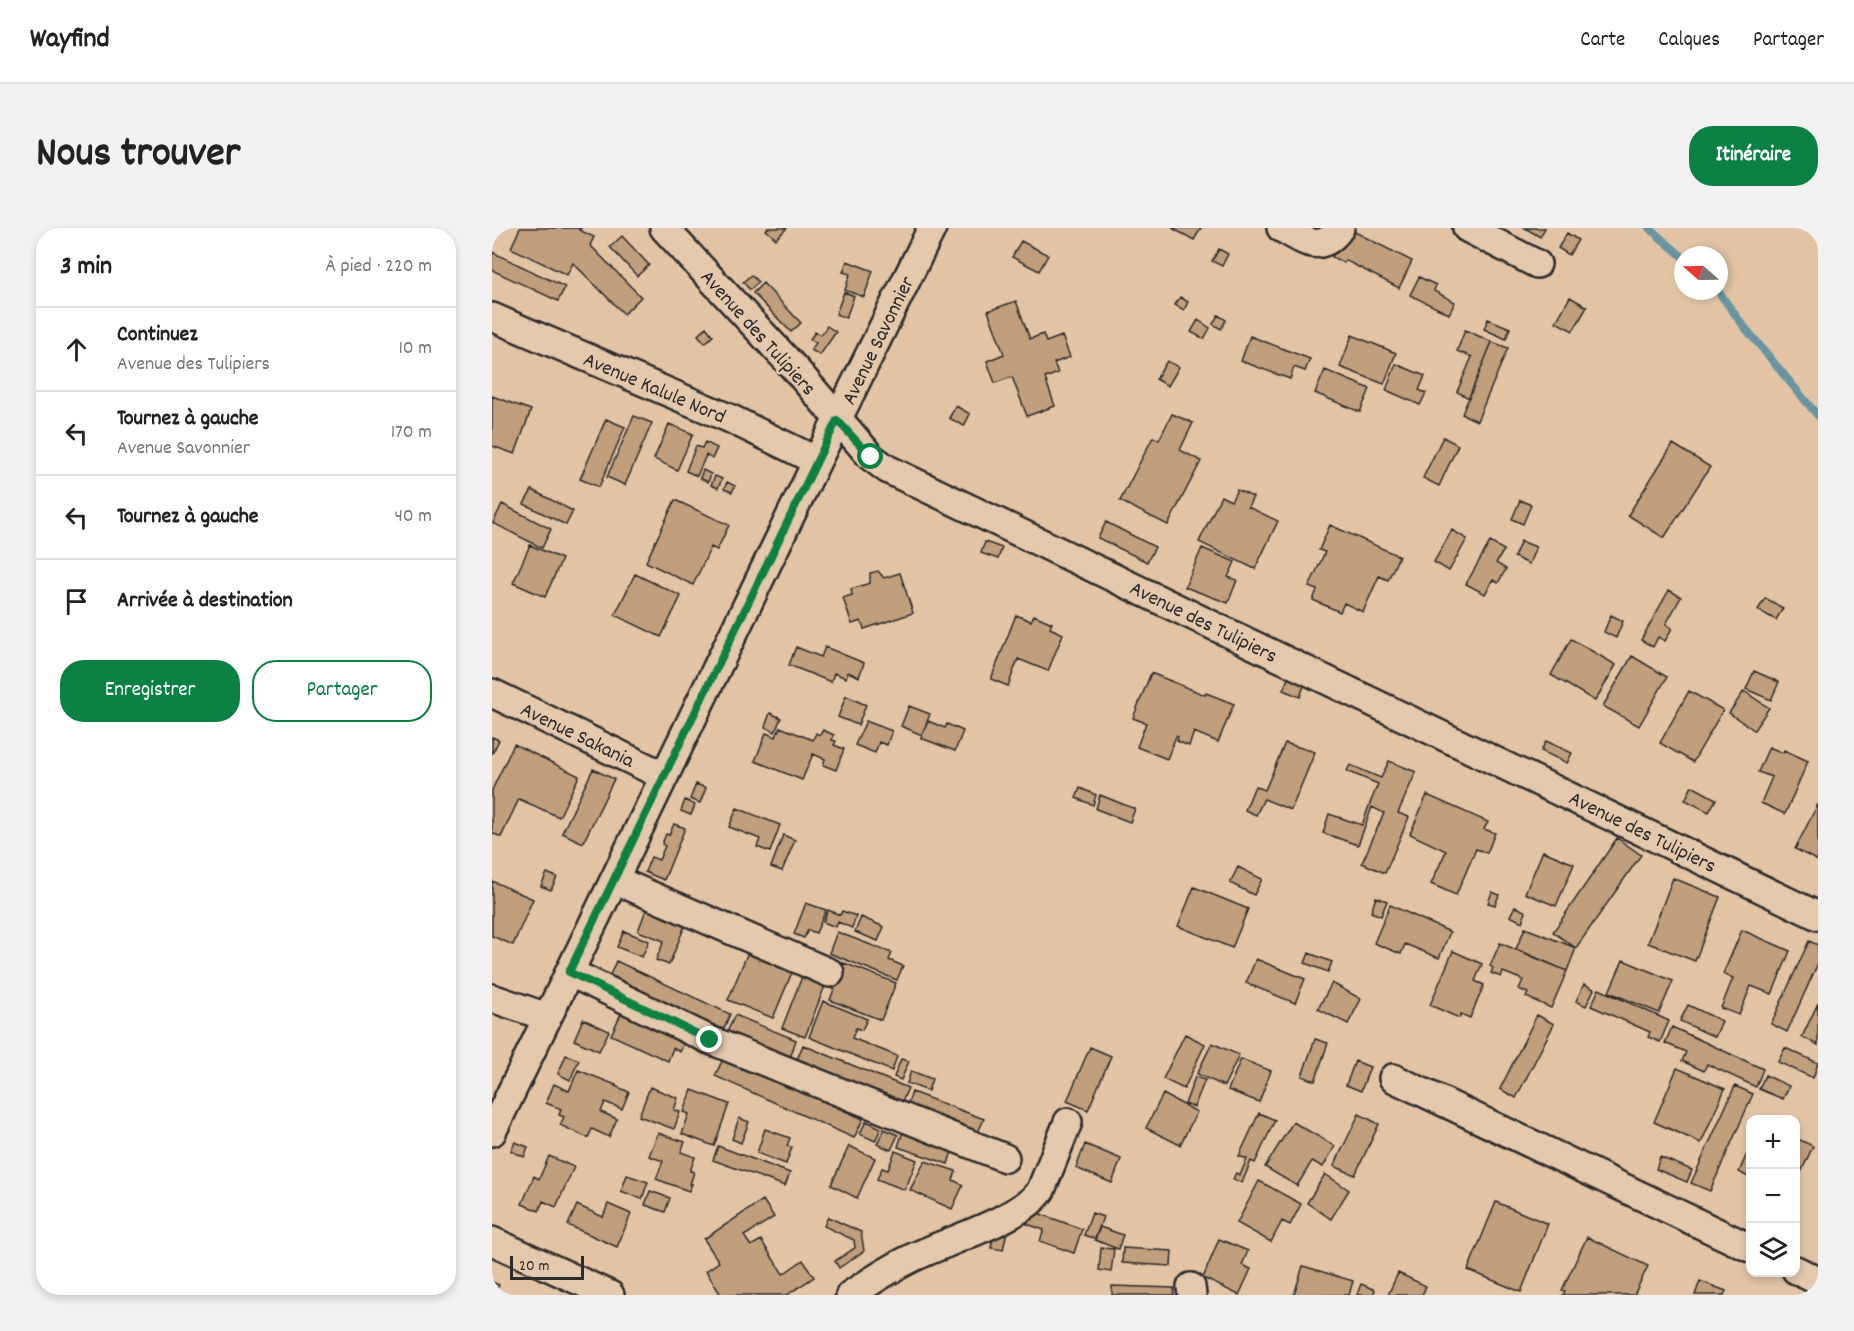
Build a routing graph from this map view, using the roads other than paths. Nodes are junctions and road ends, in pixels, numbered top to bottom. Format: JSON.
{"nodes":[{"id":1,"x":664,"y":228,"type":"edge"},
{"id":2,"x":932,"y":228,"type":"edge"},
{"id":3,"x":1281,"y":228,"type":"edge"},
{"id":4,"x":1340,"y":228,"type":"edge"},
{"id":5,"x":1467,"y":228,"type":"edge"},
{"id":6,"x":1538,"y":264,"type":"dead end"},
{"id":7,"x":493,"y":319,"type":"edge"},
{"id":8,"x":837,"y":420,"type":"junction"},
{"id":9,"x":817,"y":461,"type":"junction"},
{"id":10,"x":492,"y":693,"type":"edge"},
{"id":11,"x":664,"y":776,"type":"junction"},
{"id":12,"x":615,"y":880,"type":"junction"},
{"id":13,"x":1818,"y":916,"type":"edge"},
{"id":14,"x":569,"y":972,"type":"junction"},
{"id":15,"x":830,"y":973,"type":"dead end"},
{"id":16,"x":492,"y":998,"type":"edge"},
{"id":17,"x":547,"y":1017,"type":"junction"},
{"id":18,"x":1393,"y":1078,"type":"dead end"},
{"id":19,"x":1068,"y":1122,"type":"dead end"},
{"id":20,"x":492,"y":1132,"type":"edge"},
{"id":21,"x":1005,"y":1158,"type":"dead end"},
{"id":22,"x":492,"y":1241,"type":"edge"},
{"id":23,"x":1746,"y":1246,"type":"edge"},
{"id":24,"x":1800,"y":1272,"type":"edge"},
{"id":25,"x":1818,"y":1281,"type":"edge"},
{"id":26,"x":610,"y":1295,"type":"edge"},
{"id":27,"x":850,"y":1295,"type":"edge"}],
"edges":[{"from":1,"to":8,"type":"street","name":"Avenue des Tulipiers"},
{"from":2,"to":8,"type":"street","name":"Avenue Savonnier"},
{"from":3,"to":4,"type":"street"},
{"from":5,"to":6,"type":"street"},
{"from":7,"to":9,"type":"street","name":"Avenue Kalule Nord"},
{"from":8,"to":9,"type":"street","name":"Avenue Savonnier"},
{"from":8,"to":13,"type":"street","name":"Avenue des Tulipiers"},
{"from":9,"to":11,"type":"street","name":"Avenue Savonnier"},
{"from":10,"to":11,"type":"street","name":"Avenue Sakania"},
{"from":11,"to":12,"type":"street","name":"Avenue Savonnier"},
{"from":12,"to":14,"type":"street","name":"Avenue Savonnier"},
{"from":12,"to":15,"type":"street"},
{"from":14,"to":17,"type":"street","name":"Avenue Savonnier"},
{"from":14,"to":21,"type":"street"},
{"from":16,"to":17,"type":"street"},
{"from":17,"to":20,"type":"street","name":"Avenue Savonnier"},
{"from":18,"to":23,"type":"street"},
{"from":19,"to":27,"type":"street"},
{"from":22,"to":26,"type":"street"},
{"from":24,"to":25,"type":"street"}]}
